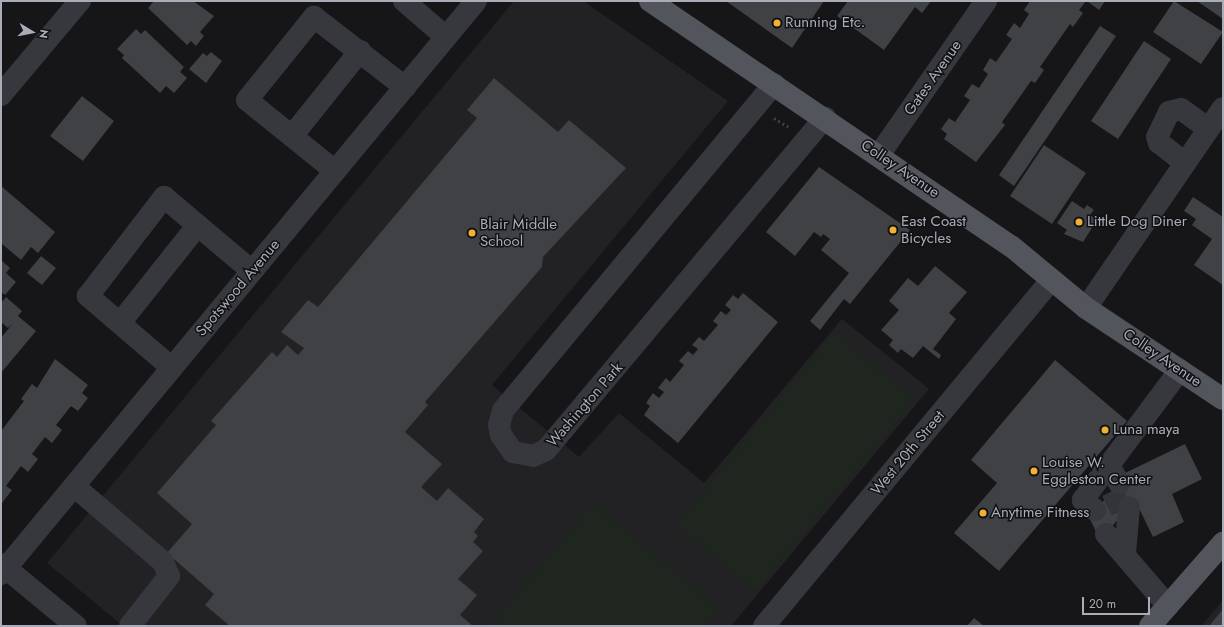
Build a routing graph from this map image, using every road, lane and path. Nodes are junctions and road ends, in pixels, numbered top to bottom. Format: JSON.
{"nodes":[{"id":1,"x":80,"y":1,"type":"edge"},
{"id":2,"x":404,"y":1,"type":"edge"},
{"id":3,"x":476,"y":1,"type":"edge"},
{"id":4,"x":986,"y":1,"type":"edge"},
{"id":5,"x":662,"y":4,"type":"edge"},
{"id":6,"x":446,"y":37,"type":"junction"},
{"id":7,"x":360,"y":51,"type":"junction"},
{"id":8,"x":774,"y":84,"type":"junction"},
{"id":9,"x":405,"y":87,"type":"junction"},
{"id":10,"x":1,"y":95,"type":"edge"},
{"id":11,"x":1223,"y":108,"type":"edge"},
{"id":12,"x":768,"y":114,"type":"dead end"},
{"id":13,"x":825,"y":118,"type":"junction"},
{"id":14,"x":1209,"y":129,"type":"junction"},
{"id":15,"x":797,"y":130,"type":"dead end"},
{"id":16,"x":292,"y":136,"type":"junction"},
{"id":17,"x":879,"y":155,"type":"junction"},
{"id":18,"x":1185,"y":163,"type":"junction"},
{"id":19,"x":335,"y":171,"type":"junction"},
{"id":20,"x":198,"y":225,"type":"junction"},
{"id":21,"x":252,"y":271,"type":"junction"},
{"id":22,"x":1051,"y":280,"type":"junction"},
{"id":23,"x":1086,"y":308,"type":"junction"},
{"id":24,"x":120,"y":322,"type":"junction"},
{"id":25,"x":172,"y":368,"type":"junction"},
{"id":26,"x":1180,"y":370,"type":"junction"},
{"id":27,"x":1223,"y":399,"type":"edge"},
{"id":28,"x":74,"y":486,"type":"junction"},
{"id":29,"x":1105,"y":487,"type":"dead end"},
{"id":30,"x":1223,"y":543,"type":"edge"},
{"id":31,"x":1125,"y":554,"type":"junction"},
{"id":32,"x":3,"y":569,"type":"edge"},
{"id":33,"x":1168,"y":606,"type":"junction"},
{"id":34,"x":76,"y":626,"type":"edge"},
{"id":35,"x":130,"y":626,"type":"edge"},
{"id":36,"x":764,"y":626,"type":"edge"},
{"id":37,"x":1150,"y":626,"type":"edge"}],
"edges":[{"from":1,"to":10,"type":"street"},
{"from":2,"to":6,"type":"street"},
{"from":3,"to":6,"type":"street","name":"Spotswood Avenue"},
{"from":4,"to":17,"type":"street","name":"Gates Avenue"},
{"from":5,"to":8,"type":"main road","name":"Colley Avenue"},
{"from":6,"to":9,"type":"street","name":"Spotswood Avenue"},
{"from":7,"to":9,"type":"street"},
{"from":7,"to":16,"type":"street"},
{"from":7,"to":16,"type":"street"},
{"from":8,"to":13,"type":"main road","name":"Colley Avenue"},
{"from":8,"to":13,"type":"street","name":"Washington Park"},
{"from":9,"to":19,"type":"street","name":"Spotswood Avenue"},
{"from":11,"to":14,"type":"street"},
{"from":12,"to":15,"type":"path"},
{"from":13,"to":17,"type":"main road","name":"Colley Avenue"},
{"from":14,"to":18,"type":"street"},
{"from":14,"to":18,"type":"street"},
{"from":16,"to":19,"type":"street"},
{"from":17,"to":22,"type":"main road","name":"Colley Avenue"},
{"from":18,"to":23,"type":"street"},
{"from":19,"to":21,"type":"street","name":"Spotswood Avenue"},
{"from":20,"to":21,"type":"street"},
{"from":20,"to":24,"type":"street"},
{"from":20,"to":24,"type":"street"},
{"from":21,"to":25,"type":"street","name":"Spotswood Avenue"},
{"from":22,"to":23,"type":"main road","name":"Colley Avenue"},
{"from":22,"to":36,"type":"street","name":"West 20th Street"},
{"from":23,"to":26,"type":"main road","name":"Colley Avenue"},
{"from":24,"to":25,"type":"street"},
{"from":25,"to":28,"type":"street","name":"Spotswood Avenue"},
{"from":26,"to":27,"type":"main road","name":"Colley Avenue"},
{"from":26,"to":29,"type":"street"},
{"from":28,"to":32,"type":"street","name":"Spotswood Avenue"},
{"from":28,"to":35,"type":"street"},
{"from":30,"to":33,"type":"main road"},
{"from":31,"to":31,"type":"street"},
{"from":31,"to":33,"type":"street"},
{"from":32,"to":34,"type":"street"},
{"from":33,"to":37,"type":"main road"}]}
